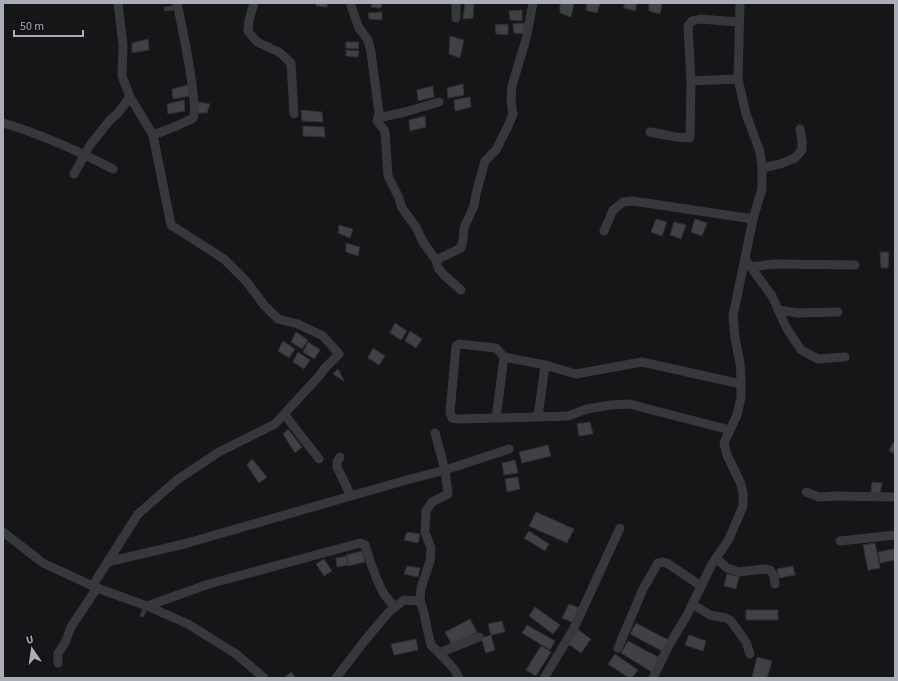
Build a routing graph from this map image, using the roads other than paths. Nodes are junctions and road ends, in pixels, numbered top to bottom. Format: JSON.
{"nodes":[{"id":1,"x":118,"y":3,"type":"edge"},
{"id":2,"x":254,"y":3,"type":"edge"},
{"id":3,"x":350,"y":3,"type":"edge"},
{"id":4,"x":456,"y":3,"type":"edge"},
{"id":5,"x":533,"y":3,"type":"edge"},
{"id":6,"x":740,"y":3,"type":"edge"},
{"id":7,"x":177,"y":5,"type":"edge"},
{"id":8,"x":166,"y":9,"type":"dead end"},
{"id":9,"x":456,"y":18,"type":"dead end"},
{"id":10,"x":739,"y":22,"type":"junction"},
{"id":11,"x":738,"y":79,"type":"junction"},
{"id":12,"x":691,"y":81,"type":"junction"},
{"id":13,"x":130,"y":97,"type":"junction"},
{"id":14,"x":439,"y":102,"type":"dead end"},
{"id":15,"x":294,"y":114,"type":"dead end"},
{"id":16,"x":378,"y":118,"type":"junction"},
{"id":17,"x":3,"y":122,"type":"edge"},
{"id":18,"x":800,"y":129,"type":"dead end"},
{"id":19,"x":650,"y":132,"type":"dead end"},
{"id":20,"x":153,"y":135,"type":"junction"},
{"id":21,"x":84,"y":155,"type":"junction"},
{"id":22,"x":762,"y":168,"type":"junction"},
{"id":23,"x":113,"y":169,"type":"dead end"},
{"id":24,"x":74,"y":174,"type":"dead end"},
{"id":25,"x":753,"y":219,"type":"junction"},
{"id":26,"x":604,"y":231,"type":"dead end"},
{"id":27,"x":745,"y":259,"type":"junction"},
{"id":28,"x":436,"y":260,"type":"junction"},
{"id":29,"x":855,"y":265,"type":"dead end"},
{"id":30,"x":750,"y":267,"type":"junction"},
{"id":31,"x":461,"y":290,"type":"dead end"},
{"id":32,"x":778,"y":310,"type":"junction"},
{"id":33,"x":838,"y":312,"type":"dead end"},
{"id":34,"x":504,"y":357,"type":"junction"},
{"id":35,"x":845,"y":357,"type":"dead end"},
{"id":36,"x":546,"y":366,"type":"junction"},
{"id":37,"x":741,"y":384,"type":"junction"},
{"id":38,"x":284,"y":414,"type":"junction"},
{"id":39,"x":538,"y":417,"type":"junction"},
{"id":40,"x":496,"y":418,"type":"junction"},
{"id":41,"x":730,"y":430,"type":"junction"},
{"id":42,"x":435,"y":433,"type":"dead end"},
{"id":43,"x":509,"y":449,"type":"dead end"},
{"id":44,"x":340,"y":457,"type":"dead end"},
{"id":45,"x":319,"y":459,"type":"dead end"},
{"id":46,"x":445,"y":470,"type":"junction"},
{"id":47,"x":806,"y":492,"type":"dead end"},
{"id":48,"x":352,"y":496,"type":"junction"},
{"id":49,"x":895,"y":497,"type":"edge"},
{"id":50,"x":620,"y":528,"type":"dead end"},
{"id":51,"x":3,"y":532,"type":"edge"},
{"id":52,"x":895,"y":535,"type":"edge"},
{"id":53,"x":840,"y":541,"type":"dead end"},
{"id":54,"x":716,"y":558,"type":"junction"},
{"id":55,"x":107,"y":562,"type":"junction"},
{"id":56,"x":775,"y":584,"type":"dead end"},
{"id":57,"x":701,"y":586,"type":"junction"},
{"id":58,"x":95,"y":587,"type":"junction"},
{"id":59,"x":420,"y":601,"type":"junction"},
{"id":60,"x":692,"y":604,"type":"junction"},
{"id":61,"x":147,"y":606,"type":"junction"},
{"id":62,"x":395,"y":607,"type":"junction"},
{"id":63,"x":142,"y":615,"type":"dead end"},
{"id":64,"x":479,"y":637,"type":"dead end"},
{"id":65,"x":618,"y":648,"type":"dead end"},
{"id":66,"x":439,"y":653,"type":"junction"},
{"id":67,"x":750,"y":654,"type":"dead end"},
{"id":68,"x":58,"y":663,"type":"dead end"},
{"id":69,"x":264,"y":678,"type":"edge"},
{"id":70,"x":336,"y":678,"type":"edge"},
{"id":71,"x":459,"y":678,"type":"edge"},
{"id":72,"x":544,"y":678,"type":"edge"},
{"id":73,"x":653,"y":678,"type":"edge"}],
"edges":[{"from":1,"to":13,"type":"street"},
{"from":2,"to":15,"type":"street"},
{"from":3,"to":16,"type":"street"},
{"from":4,"to":9,"type":"street"},
{"from":5,"to":28,"type":"street"},
{"from":6,"to":10,"type":"street"},
{"from":7,"to":8,"type":"lane"},
{"from":7,"to":20,"type":"street"},
{"from":10,"to":11,"type":"street"},
{"from":10,"to":12,"type":"street"},
{"from":11,"to":12,"type":"street"},
{"from":11,"to":22,"type":"street"},
{"from":12,"to":19,"type":"street"},
{"from":13,"to":20,"type":"street"},
{"from":13,"to":21,"type":"street"},
{"from":14,"to":16,"type":"street"},
{"from":16,"to":28,"type":"street"},
{"from":17,"to":21,"type":"street"},
{"from":18,"to":22,"type":"street"},
{"from":20,"to":38,"type":"street"},
{"from":21,"to":23,"type":"street"},
{"from":21,"to":24,"type":"street"},
{"from":22,"to":25,"type":"street"},
{"from":25,"to":26,"type":"street"},
{"from":25,"to":27,"type":"street"},
{"from":27,"to":30,"type":"street"},
{"from":27,"to":37,"type":"street"},
{"from":28,"to":31,"type":"street"},
{"from":29,"to":30,"type":"street"},
{"from":30,"to":32,"type":"street"},
{"from":32,"to":33,"type":"street"},
{"from":32,"to":35,"type":"street"},
{"from":34,"to":36,"type":"street"},
{"from":34,"to":40,"type":"street"},
{"from":34,"to":40,"type":"street"},
{"from":36,"to":37,"type":"street"},
{"from":36,"to":39,"type":"street"},
{"from":37,"to":41,"type":"street"},
{"from":38,"to":45,"type":"street"},
{"from":38,"to":55,"type":"street"},
{"from":39,"to":40,"type":"street"},
{"from":39,"to":41,"type":"street"},
{"from":41,"to":54,"type":"street"},
{"from":42,"to":46,"type":"street"},
{"from":43,"to":46,"type":"street"},
{"from":44,"to":48,"type":"street"},
{"from":46,"to":48,"type":"street"},
{"from":46,"to":59,"type":"street"},
{"from":47,"to":49,"type":"street"},
{"from":48,"to":55,"type":"street"},
{"from":50,"to":72,"type":"street"},
{"from":51,"to":58,"type":"street"},
{"from":52,"to":53,"type":"street"},
{"from":54,"to":56,"type":"street"},
{"from":54,"to":57,"type":"street"},
{"from":55,"to":58,"type":"street"},
{"from":57,"to":60,"type":"street"},
{"from":57,"to":65,"type":"street"},
{"from":58,"to":61,"type":"street"},
{"from":58,"to":68,"type":"street"},
{"from":59,"to":62,"type":"street"},
{"from":59,"to":66,"type":"street"},
{"from":60,"to":67,"type":"street"},
{"from":60,"to":73,"type":"street"},
{"from":61,"to":62,"type":"street"},
{"from":61,"to":63,"type":"lane"},
{"from":61,"to":69,"type":"street"},
{"from":62,"to":70,"type":"street"},
{"from":64,"to":66,"type":"street"},
{"from":66,"to":71,"type":"street"}]}
